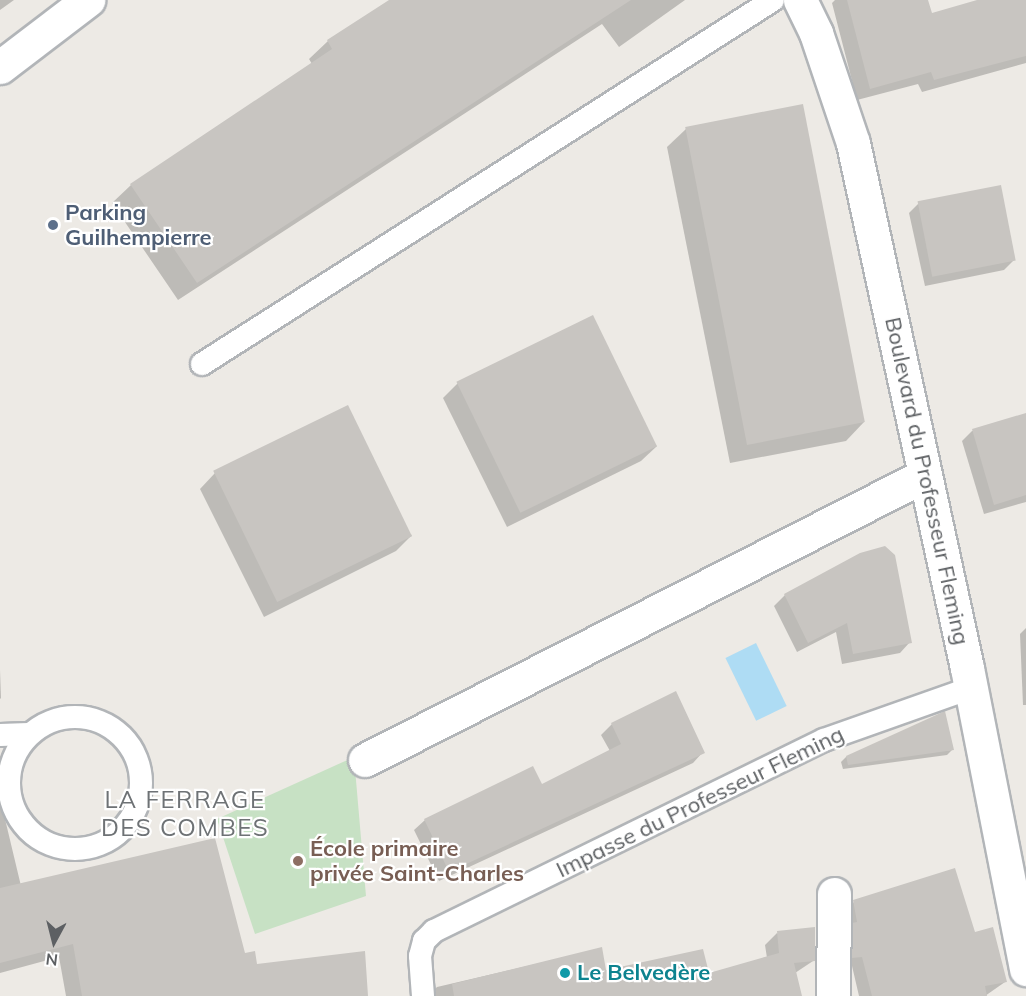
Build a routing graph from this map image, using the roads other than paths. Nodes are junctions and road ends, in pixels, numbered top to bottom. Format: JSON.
{"nodes":[{"id":1,"x":88,"y":0,"type":"edge"},
{"id":2,"x":773,"y":0,"type":"edge"},
{"id":3,"x":800,"y":0,"type":"edge"},
{"id":4,"x":0,"y":67,"type":"edge"},
{"id":5,"x":202,"y":364,"type":"dead end"},
{"id":6,"x":925,"y":475,"type":"junction"},
{"id":7,"x":971,"y":688,"type":"junction"},
{"id":8,"x":29,"y":734,"type":"junction"},
{"id":9,"x":0,"y":735,"type":"edge"},
{"id":10,"x":365,"y":760,"type":"dead end"},
{"id":11,"x":834,"y":894,"type":"dead end"},
{"id":12,"x":1026,"y":969,"type":"edge"},
{"id":13,"x":423,"y":996,"type":"edge"},
{"id":14,"x":833,"y":996,"type":"edge"}],
"edges":[{"from":1,"to":4,"type":"street"},
{"from":2,"to":5,"type":"lane"},
{"from":3,"to":6,"type":"street","name":"Boulevard du Professeur Fleming"},
{"from":6,"to":7,"type":"street","name":"Boulevard du Professeur Fleming"},
{"from":6,"to":10,"type":"street"},
{"from":7,"to":12,"type":"street","name":"Boulevard du Professeur Fleming"},
{"from":7,"to":13,"type":"lane","name":"Impasse du Professeur Fleming"},
{"from":8,"to":8,"type":"lane"},
{"from":8,"to":9,"type":"lane"},
{"from":11,"to":14,"type":"street"}]}
